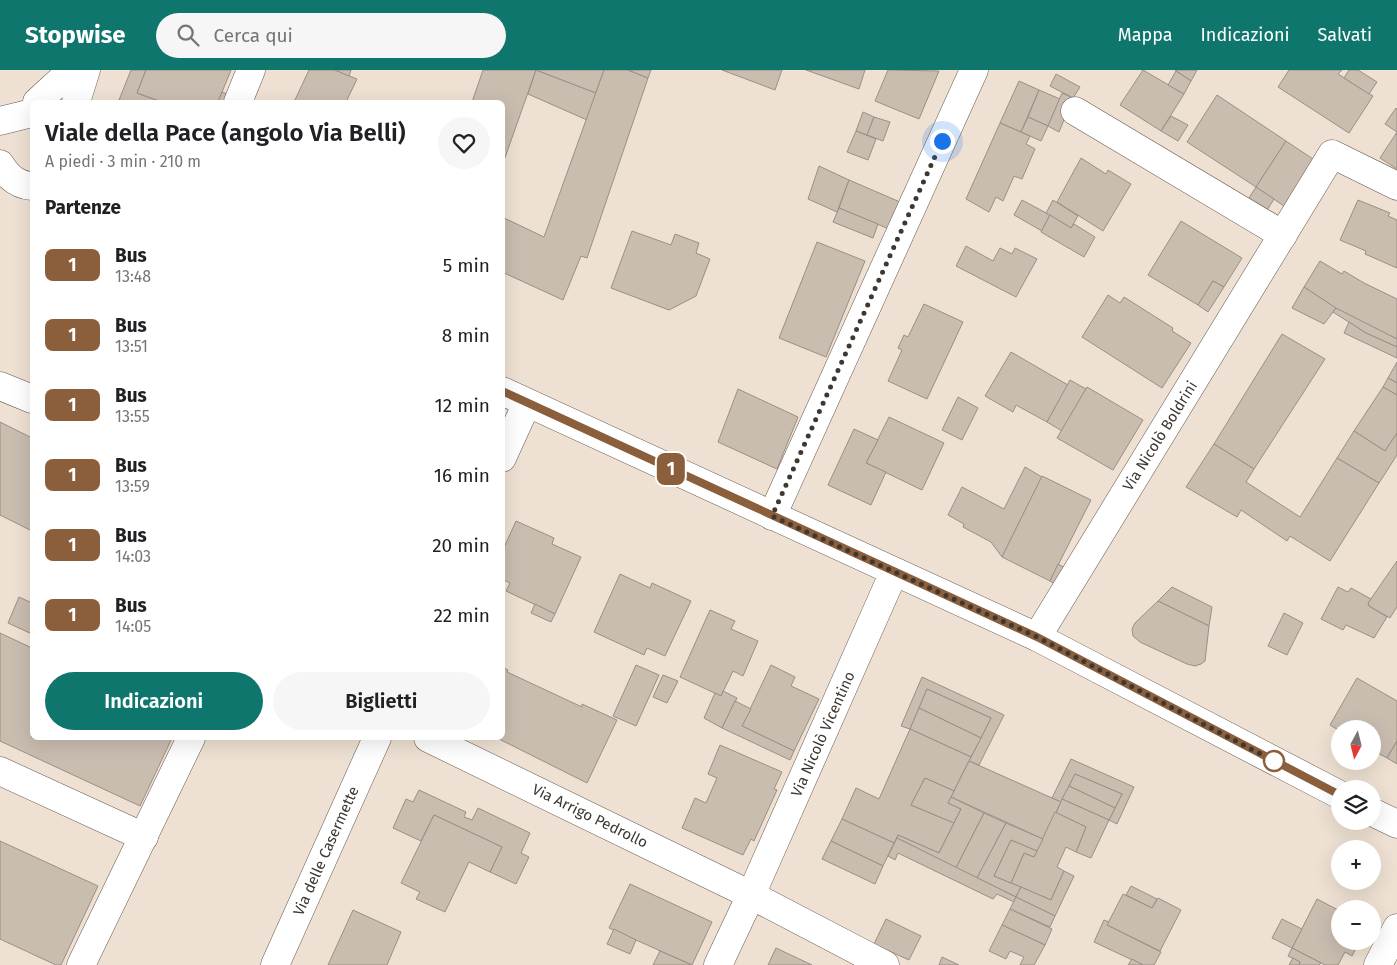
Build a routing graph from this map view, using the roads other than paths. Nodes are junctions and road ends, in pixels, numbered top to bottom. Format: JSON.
{"nodes":[{"id":1,"x":72,"y":70,"type":"edge"},
{"id":2,"x":86,"y":70,"type":"edge"},
{"id":3,"x":251,"y":70,"type":"edge"},
{"id":4,"x":974,"y":70,"type":"edge"},
{"id":5,"x":38,"y":100,"type":"edge"},
{"id":6,"x":77,"y":100,"type":"edge"},
{"id":7,"x":239,"y":100,"type":"edge"},
{"id":8,"x":30,"y":107,"type":"edge"},
{"id":9,"x":1075,"y":111,"type":"dead end"},
{"id":10,"x":20,"y":116,"type":"edge"},
{"id":11,"x":0,"y":164,"type":"edge"},
{"id":12,"x":30,"y":186,"type":"edge"},
{"id":13,"x":1397,"y":186,"type":"edge"},
{"id":14,"x":1283,"y":236,"type":"junction"},
{"id":15,"x":0,"y":386,"type":"edge"},
{"id":16,"x":505,"y":392,"type":"edge"},
{"id":17,"x":30,"y":398,"type":"edge"},
{"id":18,"x":527,"y":403,"type":"junction"},
{"id":19,"x":505,"y":451,"type":"edge"},
{"id":20,"x":772,"y":516,"type":"junction"},
{"id":21,"x":894,"y":572,"type":"junction"},
{"id":22,"x":1037,"y":637,"type":"junction"},
{"id":23,"x":190,"y":740,"type":"edge"},
{"id":24,"x":376,"y":740,"type":"edge"},
{"id":25,"x":432,"y":740,"type":"edge"},
{"id":26,"x":0,"y":771,"type":"edge"},
{"id":27,"x":1331,"y":790,"type":"edge"},
{"id":28,"x":1381,"y":816,"type":"edge"},
{"id":29,"x":1397,"y":824,"type":"edge"},
{"id":30,"x":144,"y":837,"type":"junction"},
{"id":31,"x":751,"y":895,"type":"junction"},
{"id":32,"x":1397,"y":928,"type":"edge"},
{"id":33,"x":81,"y":965,"type":"edge"},
{"id":34,"x":275,"y":965,"type":"edge"},
{"id":35,"x":718,"y":965,"type":"edge"},
{"id":36,"x":885,"y":965,"type":"edge"},
{"id":37,"x":1378,"y":965,"type":"edge"}],
"edges":[{"from":1,"to":5,"type":"street"},
{"from":2,"to":6,"type":"street"},
{"from":3,"to":7,"type":"street"},
{"from":4,"to":20,"type":"street"},
{"from":8,"to":10,"type":"street"},
{"from":9,"to":14,"type":"street"},
{"from":11,"to":12,"type":"street"},
{"from":13,"to":14,"type":"street","name":"Via Nicolò Boldrini"},
{"from":14,"to":22,"type":"street","name":"Via Nicolò Boldrini"},
{"from":15,"to":17,"type":"street"},
{"from":16,"to":18,"type":"street"},
{"from":18,"to":19,"type":"street"},
{"from":18,"to":20,"type":"street"},
{"from":20,"to":21,"type":"street"},
{"from":21,"to":22,"type":"street"},
{"from":21,"to":31,"type":"street","name":"Via Nicolò Vicentino"},
{"from":22,"to":27,"type":"street"},
{"from":23,"to":30,"type":"street"},
{"from":24,"to":34,"type":"street","name":"Via delle Casermette"},
{"from":25,"to":31,"type":"street","name":"Via Arrigo Pedrollo"},
{"from":26,"to":30,"type":"street"},
{"from":28,"to":29,"type":"street"},
{"from":30,"to":33,"type":"street"},
{"from":31,"to":35,"type":"street","name":"Via Nicolò Vicentino"},
{"from":31,"to":36,"type":"street"},
{"from":32,"to":37,"type":"street"}]}
